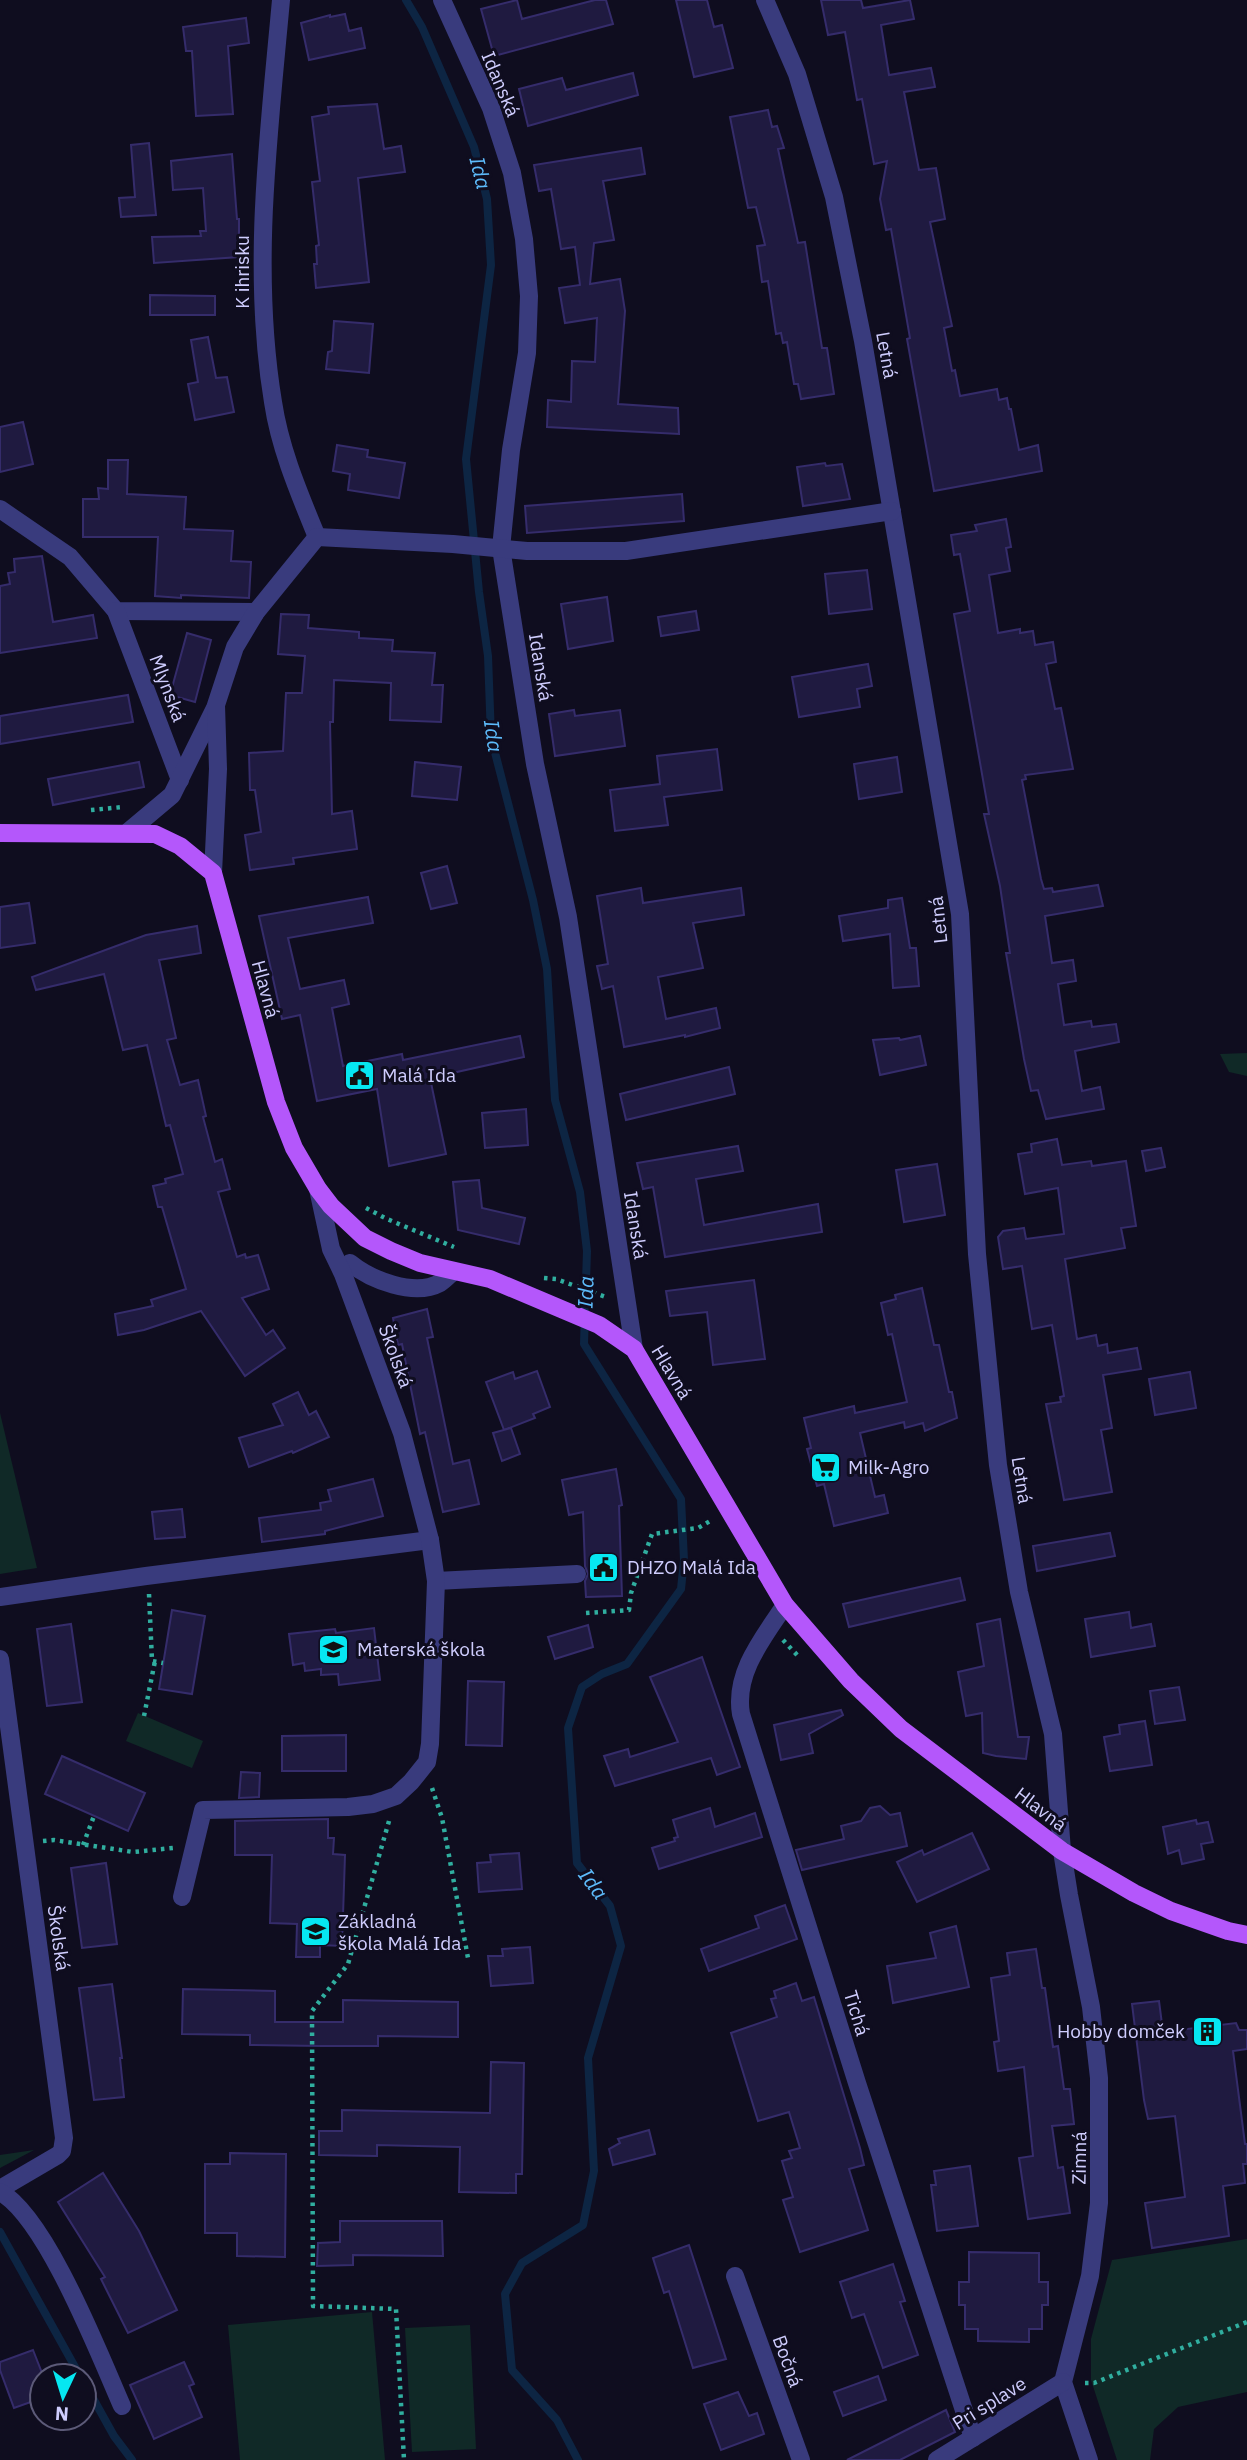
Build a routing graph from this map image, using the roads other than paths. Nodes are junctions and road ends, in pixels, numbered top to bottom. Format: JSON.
{"nodes":[{"id":1,"x":281,"y":0,"type":"edge"},
{"id":2,"x":442,"y":0,"type":"edge"},
{"id":3,"x":765,"y":0,"type":"edge"},
{"id":4,"x":0,"y":509,"type":"edge"},
{"id":5,"x":892,"y":511,"type":"junction"},
{"id":6,"x":317,"y":537,"type":"junction"},
{"id":7,"x":495,"y":547,"type":"junction"},
{"id":8,"x":116,"y":611,"type":"junction"},
{"id":9,"x":256,"y":612,"type":"junction"},
{"id":10,"x":216,"y":705,"type":"junction"},
{"id":11,"x":180,"y":780,"type":"junction"},
{"id":12,"x":128,"y":832,"type":"junction"},
{"id":13,"x":0,"y":833,"type":"edge"},
{"id":14,"x":213,"y":873,"type":"junction"},
{"id":15,"x":318,"y":1189,"type":"junction"},
{"id":16,"x":365,"y":1238,"type":"junction"},
{"id":17,"x":347,"y":1268,"type":"junction"},
{"id":18,"x":453,"y":1272,"type":"junction"},
{"id":19,"x":634,"y":1349,"type":"junction"},
{"id":20,"x":430,"y":1540,"type":"junction"},
{"id":21,"x":577,"y":1574,"type":"dead end"},
{"id":22,"x":436,"y":1581,"type":"junction"},
{"id":23,"x":0,"y":1597,"type":"edge"},
{"id":24,"x":785,"y":1605,"type":"junction"},
{"id":25,"x":0,"y":1659,"type":"edge"},
{"id":26,"x":1062,"y":1852,"type":"junction"},
{"id":27,"x":182,"y":1896,"type":"dead end"},
{"id":28,"x":1247,"y":1935,"type":"edge"},
{"id":29,"x":0,"y":2190,"type":"edge"},
{"id":30,"x":735,"y":2276,"type":"dead end"},
{"id":31,"x":1063,"y":2382,"type":"junction"},
{"id":32,"x":122,"y":2406,"type":"dead end"},
{"id":33,"x":973,"y":2438,"type":"junction"},
{"id":34,"x":801,"y":2460,"type":"edge"},
{"id":35,"x":937,"y":2460,"type":"edge"},
{"id":36,"x":1088,"y":2460,"type":"edge"}],
"edges":[{"from":1,"to":6,"type":"street","name":"K ihrisku"},
{"from":2,"to":7,"type":"street","name":"Idanská"},
{"from":3,"to":5,"type":"street","name":"Letná"},
{"from":4,"to":8,"type":"street","name":"Mlynská"},
{"from":5,"to":7,"type":"street"},
{"from":5,"to":26,"type":"street","name":"Letná"},
{"from":6,"to":7,"type":"street"},
{"from":6,"to":9,"type":"street"},
{"from":7,"to":19,"type":"street","name":"Idanská"},
{"from":8,"to":9,"type":"street"},
{"from":8,"to":11,"type":"street","name":"Mlynská"},
{"from":9,"to":10,"type":"street"},
{"from":10,"to":11,"type":"street"},
{"from":10,"to":14,"type":"street"},
{"from":11,"to":12,"type":"street"},
{"from":12,"to":13,"type":"main road"},
{"from":12,"to":14,"type":"main road"},
{"from":14,"to":15,"type":"main road","name":"Hlavná"},
{"from":15,"to":16,"type":"main road","name":"Hlavná"},
{"from":15,"to":17,"type":"street","name":"Školská"},
{"from":16,"to":17,"type":"street"},
{"from":16,"to":18,"type":"main road","name":"Hlavná"},
{"from":17,"to":18,"type":"street"},
{"from":17,"to":20,"type":"street","name":"Školská"},
{"from":18,"to":19,"type":"main road","name":"Hlavná"},
{"from":19,"to":24,"type":"main road","name":"Hlavná"},
{"from":20,"to":22,"type":"street","name":"Školská"},
{"from":20,"to":23,"type":"street"},
{"from":21,"to":22,"type":"street"},
{"from":22,"to":27,"type":"street","name":"Školská"},
{"from":24,"to":26,"type":"main road","name":"Hlavná"},
{"from":24,"to":33,"type":"street","name":"Tichá"},
{"from":25,"to":29,"type":"street","name":"Školská"},
{"from":26,"to":28,"type":"main road","name":"Hlavná"},
{"from":26,"to":31,"type":"street","name":"Zimná"},
{"from":29,"to":32,"type":"street","name":"Školská"},
{"from":30,"to":34,"type":"street","name":"Bočná"},
{"from":31,"to":33,"type":"street","name":"Pri splave"},
{"from":31,"to":36,"type":"street"},
{"from":33,"to":35,"type":"street","name":"Pri splave"}]}
